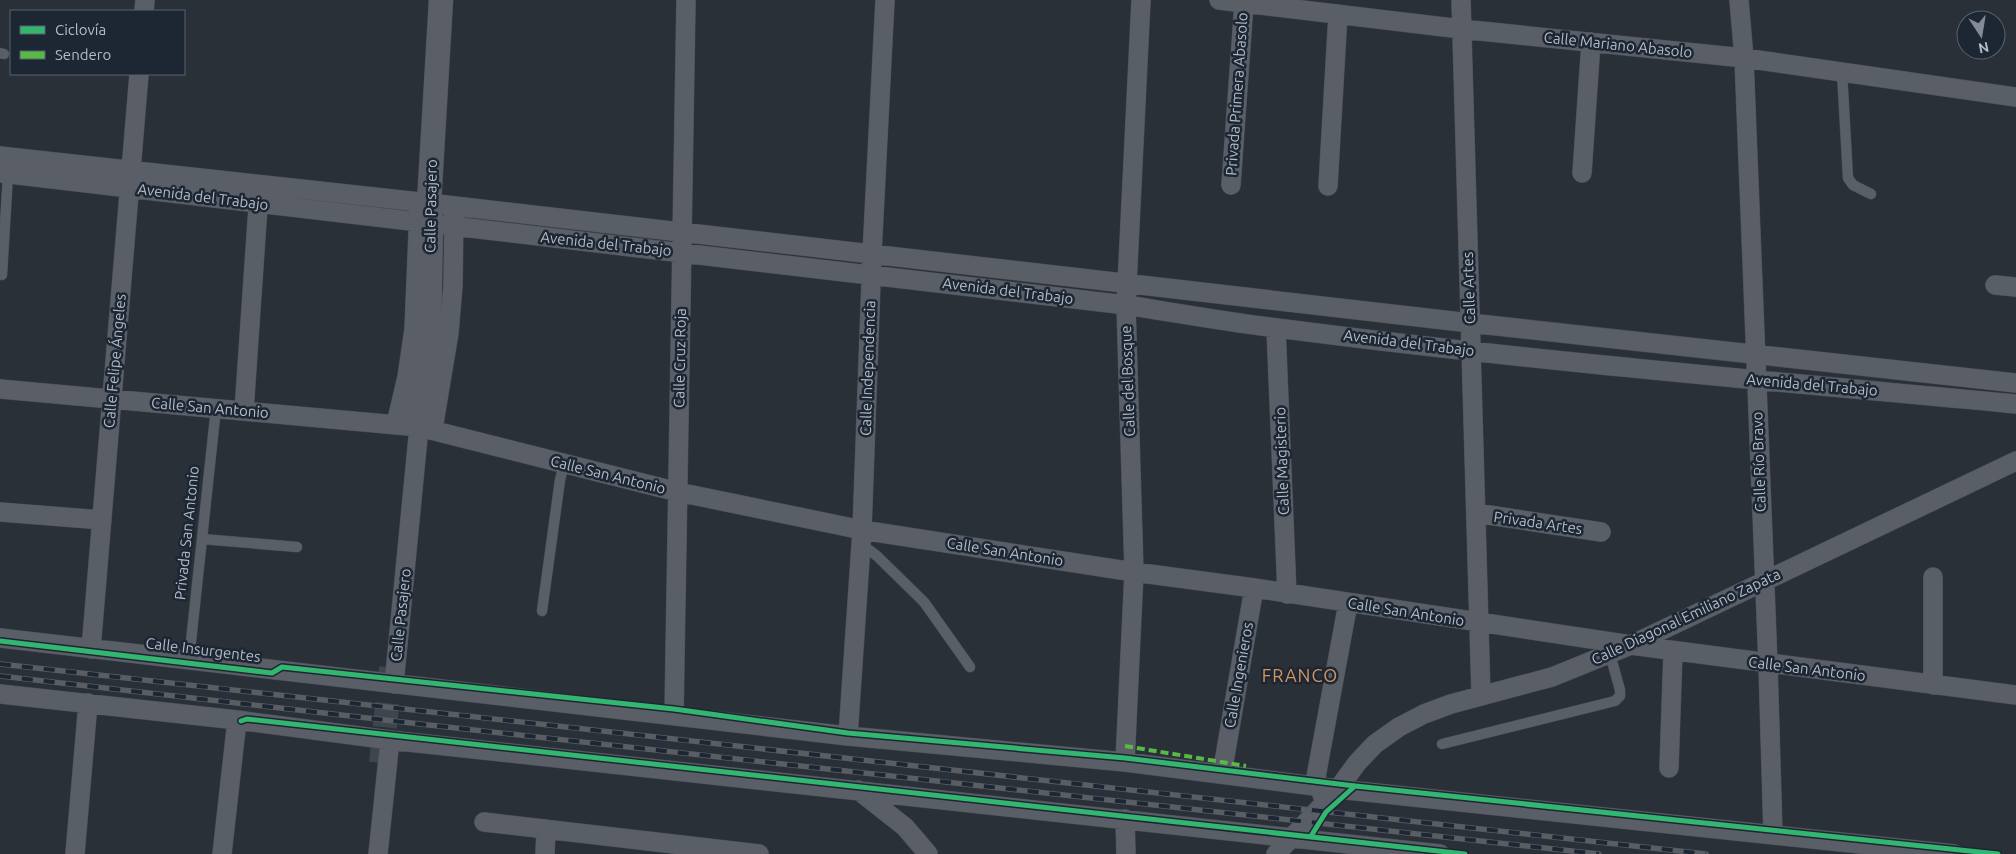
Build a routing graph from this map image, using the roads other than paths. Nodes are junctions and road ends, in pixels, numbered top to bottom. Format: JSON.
{"nodes":[{"id":1,"x":441,"y":0,"type":"edge"},
{"id":2,"x":686,"y":0,"type":"edge"},
{"id":3,"x":885,"y":0,"type":"edge"},
{"id":4,"x":1140,"y":0,"type":"edge"},
{"id":5,"x":1219,"y":0,"type":"edge"},
{"id":6,"x":1461,"y":0,"type":"edge"},
{"id":7,"x":1739,"y":0,"type":"edge"},
{"id":8,"x":1244,"y":3,"type":"junction"},
{"id":9,"x":1338,"y":14,"type":"junction"},
{"id":10,"x":1461,"y":29,"type":"junction"},
{"id":11,"x":1591,"y":42,"type":"junction"},
{"id":12,"x":1744,"y":58,"type":"junction"},
{"id":13,"x":1842,"y":72,"type":"junction"},
{"id":14,"x":138,"y":75,"type":"edge"},
{"id":15,"x":2016,"y":97,"type":"edge"},
{"id":16,"x":0,"y":156,"type":"edge"},
{"id":17,"x":1582,"y":172,"type":"dead end"},
{"id":18,"x":4,"y":174,"type":"edge"},
{"id":19,"x":130,"y":180,"type":"junction"},
{"id":20,"x":1231,"y":185,"type":"dead end"},
{"id":21,"x":1328,"y":186,"type":"dead end"},
{"id":22,"x":258,"y":194,"type":"junction"},
{"id":23,"x":1871,"y":194,"type":"dead end"},
{"id":24,"x":454,"y":206,"type":"junction"},
{"id":25,"x":430,"y":215,"type":"junction"},
{"id":26,"x":682,"y":233,"type":"junction"},
{"id":27,"x":682,"y":252,"type":"junction"},
{"id":28,"x":872,"y":254,"type":"junction"},
{"id":29,"x":871,"y":274,"type":"junction"},
{"id":30,"x":2,"y":275,"type":"dead end"},
{"id":31,"x":1128,"y":283,"type":"junction"},
{"id":32,"x":1995,"y":285,"type":"dead end"},
{"id":33,"x":2016,"y":287,"type":"edge"},
{"id":34,"x":1126,"y":305,"type":"junction"},
{"id":35,"x":1470,"y":323,"type":"junction"},
{"id":36,"x":1276,"y":328,"type":"junction"},
{"id":37,"x":1471,"y":351,"type":"junction"},
{"id":38,"x":1755,"y":354,"type":"junction"},
{"id":39,"x":1756,"y":380,"type":"junction"},
{"id":40,"x":2016,"y":383,"type":"edge"},
{"id":41,"x":0,"y":388,"type":"edge"},
{"id":42,"x":112,"y":399,"type":"junction"},
{"id":43,"x":2016,"y":404,"type":"edge"},
{"id":44,"x":216,"y":408,"type":"junction"},
{"id":45,"x":244,"y":411,"type":"junction"},
{"id":46,"x":423,"y":423,"type":"junction"},
{"id":47,"x":396,"y":424,"type":"junction"},
{"id":48,"x":2016,"y":460,"type":"edge"},
{"id":49,"x":564,"y":464,"type":"junction"},
{"id":50,"x":678,"y":492,"type":"junction"},
{"id":51,"x":0,"y":512,"type":"edge"},
{"id":52,"x":1476,"y":513,"type":"junction"},
{"id":53,"x":102,"y":520,"type":"junction"},
{"id":54,"x":1601,"y":532,"type":"dead end"},
{"id":55,"x":861,"y":537,"type":"junction"},
{"id":56,"x":202,"y":539,"type":"junction"},
{"id":57,"x":297,"y":547,"type":"dead end"},
{"id":58,"x":1134,"y":572,"type":"junction"},
{"id":59,"x":1933,"y":577,"type":"dead end"},
{"id":60,"x":1764,"y":581,"type":"junction"},
{"id":61,"x":1254,"y":588,"type":"junction"},
{"id":62,"x":1287,"y":594,"type":"junction"},
{"id":63,"x":1348,"y":603,"type":"junction"},
{"id":64,"x":542,"y":612,"type":"dead end"},
{"id":65,"x":1479,"y":623,"type":"junction"},
{"id":66,"x":0,"y":638,"type":"edge"},
{"id":67,"x":1632,"y":645,"type":"junction"},
{"id":68,"x":91,"y":649,"type":"junction"},
{"id":69,"x":1674,"y":651,"type":"junction"},
{"id":70,"x":1610,"y":654,"type":"junction"},
{"id":71,"x":189,"y":660,"type":"junction"},
{"id":72,"x":1768,"y":664,"type":"junction"},
{"id":73,"x":970,"y":667,"type":"dead end"},
{"id":74,"x":394,"y":684,"type":"junction"},
{"id":75,"x":1933,"y":685,"type":"junction"},
{"id":76,"x":0,"y":694,"type":"edge"},
{"id":77,"x":1481,"y":696,"type":"junction"},
{"id":78,"x":2016,"y":696,"type":"edge"},
{"id":79,"x":88,"y":703,"type":"junction"},
{"id":80,"x":674,"y":716,"type":"junction"},
{"id":81,"x":237,"y":720,"type":"junction"},
{"id":82,"x":848,"y":736,"type":"junction"},
{"id":83,"x":390,"y":740,"type":"junction"},
{"id":84,"x":1442,"y":744,"type":"dead end"},
{"id":85,"x":1125,"y":762,"type":"junction"},
{"id":86,"x":1224,"y":762,"type":"dead end"},
{"id":87,"x":1669,"y":768,"type":"dead end"},
{"id":88,"x":1324,"y":789,"type":"junction"},
{"id":89,"x":858,"y":790,"type":"junction"},
{"id":90,"x":913,"y":796,"type":"junction"},
{"id":91,"x":1125,"y":819,"type":"junction"},
{"id":92,"x":484,"y":822,"type":"dead end"},
{"id":93,"x":905,"y":827,"type":"junction"},
{"id":94,"x":546,"y":829,"type":"junction"},
{"id":95,"x":1773,"y":835,"type":"junction"},
{"id":96,"x":1293,"y":837,"type":"junction"},
{"id":97,"x":75,"y":854,"type":"edge"},
{"id":98,"x":222,"y":854,"type":"edge"},
{"id":99,"x":378,"y":854,"type":"edge"},
{"id":100,"x":545,"y":854,"type":"edge"},
{"id":101,"x":758,"y":854,"type":"edge"},
{"id":102,"x":928,"y":854,"type":"edge"},
{"id":103,"x":1126,"y":854,"type":"edge"},
{"id":104,"x":1276,"y":854,"type":"edge"},
{"id":105,"x":1440,"y":854,"type":"edge"},
{"id":106,"x":1954,"y":854,"type":"edge"}],
"edges":[{"from":1,"to":25,"type":"street","name":"Calle Pasajero"},
{"from":2,"to":26,"type":"street","name":"Calle Cruz Roja"},
{"from":3,"to":28,"type":"street","name":"Calle Independencia"},
{"from":4,"to":31,"type":"street","name":"Calle del Bosque"},
{"from":5,"to":8,"type":"street","name":"Calle Mariano Abasolo"},
{"from":6,"to":10,"type":"street","name":"Calle Artes"},
{"from":7,"to":12,"type":"street","name":"Calle Río Bravo"},
{"from":8,"to":9,"type":"street","name":"Calle Mariano Abasolo"},
{"from":8,"to":20,"type":"street","name":"Privada Primera Abasolo"},
{"from":9,"to":10,"type":"street","name":"Calle Mariano Abasolo"},
{"from":9,"to":21,"type":"street"},
{"from":10,"to":11,"type":"street","name":"Calle Mariano Abasolo"},
{"from":10,"to":35,"type":"street","name":"Calle Artes"},
{"from":11,"to":12,"type":"street","name":"Calle Mariano Abasolo"},
{"from":11,"to":17,"type":"street"},
{"from":12,"to":13,"type":"street","name":"Calle Mariano Abasolo"},
{"from":12,"to":38,"type":"street","name":"Calle Río Bravo"},
{"from":13,"to":15,"type":"street","name":"Calle Mariano Abasolo"},
{"from":13,"to":23,"type":"lane"},
{"from":14,"to":19,"type":"street","name":"Calle Felipe Ángeles"},
{"from":16,"to":19,"type":"street","name":"Avenida del Trabajo"},
{"from":18,"to":19,"type":"street","name":"Avenida del Trabajo"},
{"from":18,"to":30,"type":"lane"},
{"from":19,"to":22,"type":"street","name":"Avenida del Trabajo"},
{"from":19,"to":42,"type":"street","name":"Calle Felipe Ángeles"},
{"from":22,"to":25,"type":"street","name":"Avenida del Trabajo"},
{"from":22,"to":45,"type":"street"},
{"from":24,"to":25,"type":"street","name":"Avenida del Trabajo"},
{"from":24,"to":25,"type":"street"},
{"from":24,"to":26,"type":"street","name":"Avenida del Trabajo"},
{"from":25,"to":27,"type":"street","name":"Avenida del Trabajo"},
{"from":25,"to":46,"type":"street","name":"Calle Pasajero"},
{"from":25,"to":47,"type":"street"},
{"from":26,"to":27,"type":"street","name":"Calle Cruz Roja"},
{"from":26,"to":28,"type":"street","name":"Avenida del Trabajo"},
{"from":27,"to":29,"type":"street","name":"Avenida del Trabajo"},
{"from":27,"to":50,"type":"street","name":"Calle Cruz Roja"},
{"from":28,"to":29,"type":"street","name":"Calle Independencia"},
{"from":28,"to":31,"type":"street","name":"Avenida del Trabajo"},
{"from":29,"to":34,"type":"street","name":"Avenida del Trabajo"},
{"from":29,"to":55,"type":"street","name":"Calle Independencia"},
{"from":31,"to":34,"type":"street","name":"Calle del Bosque"},
{"from":31,"to":35,"type":"street","name":"Avenida del Trabajo"},
{"from":32,"to":33,"type":"street"},
{"from":34,"to":36,"type":"street","name":"Avenida del Trabajo"},
{"from":34,"to":58,"type":"street","name":"Calle del Bosque"},
{"from":35,"to":37,"type":"street","name":"Calle Artes"},
{"from":35,"to":38,"type":"street","name":"Avenida del Trabajo"},
{"from":36,"to":37,"type":"street","name":"Avenida del Trabajo"},
{"from":36,"to":62,"type":"street","name":"Calle Magisterio"},
{"from":37,"to":39,"type":"street","name":"Avenida del Trabajo"},
{"from":37,"to":52,"type":"street","name":"Calle Artes"},
{"from":38,"to":39,"type":"street","name":"Calle Río Bravo"},
{"from":38,"to":40,"type":"street","name":"Avenida del Trabajo"},
{"from":39,"to":43,"type":"street","name":"Avenida del Trabajo"},
{"from":39,"to":60,"type":"street","name":"Calle Río Bravo"},
{"from":41,"to":42,"type":"street","name":"Calle San Antonio"},
{"from":42,"to":44,"type":"street","name":"Calle San Antonio"},
{"from":42,"to":53,"type":"street","name":"Calle Felipe Ángeles"},
{"from":44,"to":45,"type":"street","name":"Calle San Antonio"},
{"from":44,"to":56,"type":"lane","name":"Privada San Antonio"},
{"from":45,"to":47,"type":"street","name":"Calle San Antonio"},
{"from":46,"to":47,"type":"street","name":"Calle San Antonio"},
{"from":46,"to":49,"type":"street","name":"Calle San Antonio"},
{"from":46,"to":74,"type":"street","name":"Calle Pasajero"},
{"from":48,"to":60,"type":"street","name":"Calle Diagonal Emiliano Zapata"},
{"from":49,"to":50,"type":"street","name":"Calle San Antonio"},
{"from":49,"to":64,"type":"lane"},
{"from":50,"to":55,"type":"street","name":"Calle San Antonio"},
{"from":50,"to":80,"type":"street","name":"Calle Cruz Roja"},
{"from":51,"to":53,"type":"street"},
{"from":52,"to":54,"type":"street","name":"Privada Artes"},
{"from":52,"to":65,"type":"street","name":"Calle Artes"},
{"from":53,"to":68,"type":"street","name":"Calle Felipe Ángeles"},
{"from":55,"to":58,"type":"street","name":"Calle San Antonio"},
{"from":55,"to":73,"type":"lane"},
{"from":55,"to":82,"type":"street","name":"Calle Independencia"},
{"from":56,"to":57,"type":"lane"},
{"from":56,"to":71,"type":"lane","name":"Privada San Antonio"},
{"from":58,"to":61,"type":"street","name":"Calle San Antonio"},
{"from":58,"to":85,"type":"street","name":"Calle del Bosque"},
{"from":59,"to":75,"type":"street"},
{"from":60,"to":67,"type":"street","name":"Calle Diagonal Emiliano Zapata"},
{"from":60,"to":72,"type":"street","name":"Calle Río Bravo"},
{"from":61,"to":62,"type":"street","name":"Calle San Antonio"},
{"from":61,"to":86,"type":"street","name":"Calle Ingenieros"},
{"from":62,"to":63,"type":"street","name":"Calle San Antonio"},
{"from":63,"to":65,"type":"street","name":"Calle San Antonio"},
{"from":63,"to":88,"type":"street"},
{"from":65,"to":67,"type":"street","name":"Calle San Antonio"},
{"from":65,"to":77,"type":"street","name":"Calle Artes"},
{"from":66,"to":68,"type":"street","name":"Calle Insurgentes"},
{"from":67,"to":69,"type":"street","name":"Calle San Antonio"},
{"from":67,"to":70,"type":"street","name":"Calle Diagonal Emiliano Zapata"},
{"from":68,"to":71,"type":"street","name":"Calle Insurgentes"},
{"from":69,"to":72,"type":"street","name":"Calle San Antonio"},
{"from":69,"to":87,"type":"street"},
{"from":70,"to":77,"type":"street","name":"Calle Diagonal Emiliano Zapata"},
{"from":70,"to":84,"type":"lane"},
{"from":71,"to":74,"type":"street","name":"Calle Insurgentes"},
{"from":72,"to":75,"type":"street","name":"Calle San Antonio"},
{"from":72,"to":95,"type":"street","name":"Calle Río Bravo"},
{"from":74,"to":80,"type":"street","name":"Calle Insurgentes"},
{"from":75,"to":78,"type":"street","name":"Calle San Antonio"},
{"from":76,"to":79,"type":"street"},
{"from":77,"to":88,"type":"street","name":"Calle Diagonal Emiliano Zapata"},
{"from":79,"to":81,"type":"street"},
{"from":79,"to":97,"type":"street"},
{"from":80,"to":82,"type":"street","name":"Calle Insurgentes"},
{"from":81,"to":83,"type":"street"},
{"from":81,"to":98,"type":"street"},
{"from":82,"to":85,"type":"street","name":"Calle Insurgentes"},
{"from":83,"to":89,"type":"street"},
{"from":83,"to":99,"type":"street"},
{"from":85,"to":88,"type":"street","name":"Calle Insurgentes"},
{"from":88,"to":95,"type":"street","name":"Calle Insurgentes"},
{"from":88,"to":96,"type":"street","name":"Calle Diagonal Emiliano Zapata"},
{"from":89,"to":90,"type":"street"},
{"from":89,"to":93,"type":"street"},
{"from":90,"to":91,"type":"street"},
{"from":90,"to":93,"type":"street"},
{"from":91,"to":96,"type":"street"},
{"from":91,"to":103,"type":"street"},
{"from":92,"to":94,"type":"street"},
{"from":93,"to":102,"type":"street"},
{"from":94,"to":100,"type":"street"},
{"from":94,"to":101,"type":"street"},
{"from":95,"to":106,"type":"street","name":"Calle Insurgentes"},
{"from":96,"to":104,"type":"street","name":"Calle Diagonal Emiliano Zapata"},
{"from":96,"to":105,"type":"street"}]}
